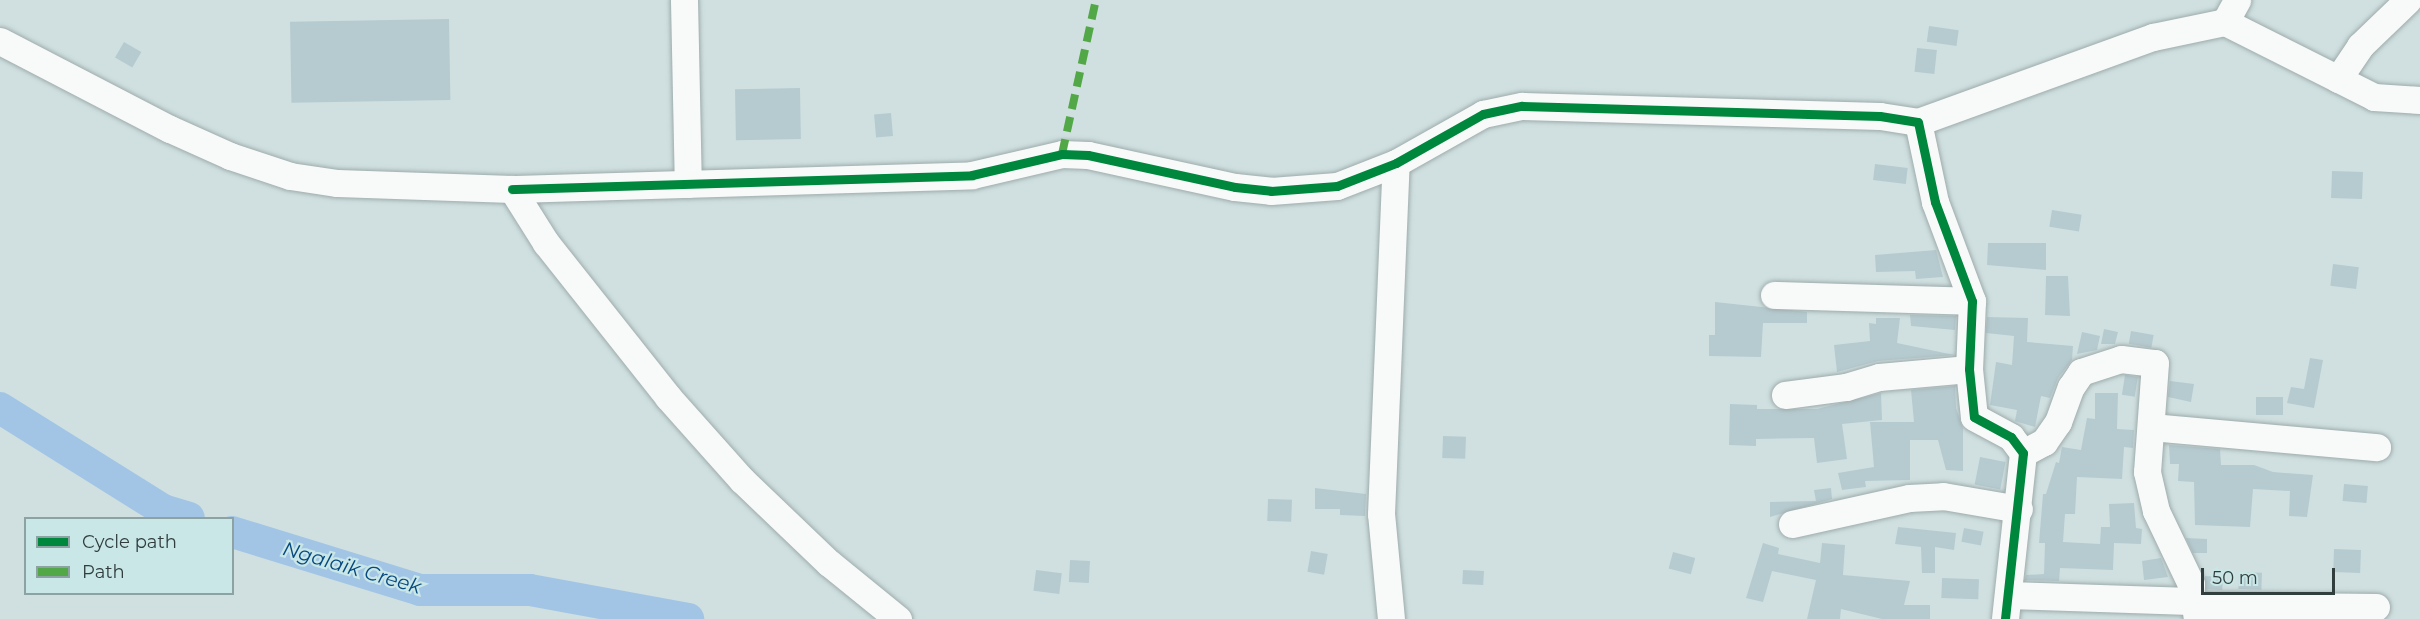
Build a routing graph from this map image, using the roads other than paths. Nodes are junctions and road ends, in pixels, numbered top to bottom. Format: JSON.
{"nodes":[{"id":1,"x":684,"y":0,"type":"edge"},
{"id":2,"x":2408,"y":0,"type":"edge"},
{"id":3,"x":2231,"y":11,"type":"edge"},
{"id":4,"x":0,"y":41,"type":"edge"},
{"id":5,"x":2338,"y":79,"type":"junction"},
{"id":6,"x":2420,"y":100,"type":"edge"},
{"id":7,"x":1918,"y":122,"type":"junction"},
{"id":8,"x":1396,"y":163,"type":"junction"},
{"id":9,"x":688,"y":184,"type":"junction"},
{"id":10,"x":512,"y":189,"type":"junction"},
{"id":11,"x":1774,"y":295,"type":"dead end"},
{"id":12,"x":1972,"y":301,"type":"junction"},
{"id":13,"x":1969,"y":369,"type":"junction"},
{"id":14,"x":1785,"y":395,"type":"dead end"},
{"id":15,"x":2151,"y":427,"type":"junction"},
{"id":16,"x":2377,"y":447,"type":"dead end"},
{"id":17,"x":2023,"y":453,"type":"junction"},
{"id":18,"x":2019,"y":510,"type":"junction"},
{"id":19,"x":1792,"y":524,"type":"dead end"},
{"id":20,"x":2007,"y":607,"type":"edge"},
{"id":21,"x":2376,"y":607,"type":"dead end"},
{"id":22,"x":2194,"y":608,"type":"edge"},
{"id":23,"x":898,"y":619,"type":"edge"},
{"id":24,"x":1391,"y":619,"type":"edge"}],
"edges":[{"from":1,"to":9,"type":"street"},
{"from":2,"to":5,"type":"street"},
{"from":3,"to":5,"type":"street"},
{"from":3,"to":7,"type":"street"},
{"from":4,"to":10,"type":"street"},
{"from":5,"to":6,"type":"street"},
{"from":7,"to":8,"type":"street"},
{"from":7,"to":12,"type":"street"},
{"from":8,"to":9,"type":"street"},
{"from":8,"to":24,"type":"street"},
{"from":9,"to":10,"type":"street"},
{"from":10,"to":23,"type":"street"},
{"from":11,"to":12,"type":"street"},
{"from":12,"to":13,"type":"street"},
{"from":13,"to":14,"type":"street"},
{"from":13,"to":17,"type":"street"},
{"from":15,"to":16,"type":"street"},
{"from":15,"to":17,"type":"street"},
{"from":15,"to":22,"type":"street"},
{"from":17,"to":18,"type":"street"},
{"from":18,"to":19,"type":"street"},
{"from":18,"to":20,"type":"street"},
{"from":20,"to":22,"type":"street"},
{"from":21,"to":22,"type":"street"}]}
